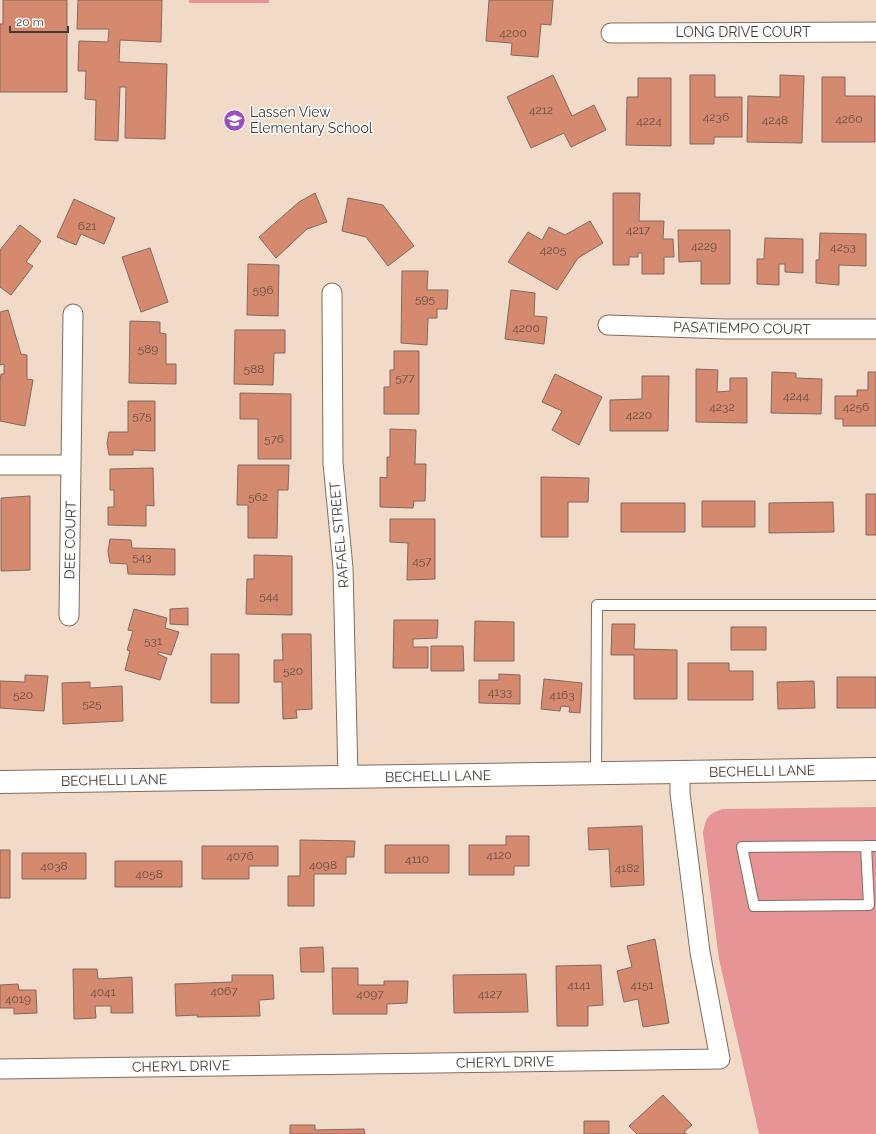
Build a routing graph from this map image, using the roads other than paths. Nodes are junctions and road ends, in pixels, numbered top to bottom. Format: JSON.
{"nodes":[{"id":1,"x":876,"y":32,"type":"edge"},
{"id":2,"x":611,"y":33,"type":"dead end"},
{"id":3,"x":332,"y":293,"type":"dead end"},
{"id":4,"x":73,"y":314,"type":"dead end"},
{"id":5,"x":608,"y":325,"type":"dead end"},
{"id":6,"x":876,"y":329,"type":"edge"},
{"id":7,"x":71,"y":465,"type":"junction"},
{"id":8,"x":0,"y":466,"type":"edge"},
{"id":9,"x":876,"y":605,"type":"edge"},
{"id":10,"x":69,"y":616,"type":"dead end"},
{"id":11,"x":876,"y":769,"type":"edge"},
{"id":12,"x":680,"y":772,"type":"junction"},
{"id":13,"x":596,"y":773,"type":"junction"},
{"id":14,"x":348,"y":777,"type":"junction"},
{"id":15,"x":0,"y":782,"type":"edge"},
{"id":16,"x":871,"y":846,"type":"edge"},
{"id":17,"x":0,"y":1069,"type":"edge"}],
"edges":[{"from":1,"to":2,"type":"street","name":"LONG DRIVE COURT"},
{"from":3,"to":14,"type":"street","name":"RAFAEL STREET"},
{"from":4,"to":7,"type":"street","name":"DEE COURT"},
{"from":5,"to":6,"type":"street","name":"PASATIEMPO COURT"},
{"from":7,"to":8,"type":"street"},
{"from":7,"to":10,"type":"street","name":"DEE COURT"},
{"from":9,"to":13,"type":"lane"},
{"from":11,"to":12,"type":"main road","name":"BECHELLI LANE"},
{"from":12,"to":13,"type":"main road","name":"BECHELLI LANE"},
{"from":12,"to":17,"type":"street","name":"CHERYL DRIVE"},
{"from":13,"to":14,"type":"main road","name":"BECHELLI LANE"},
{"from":14,"to":15,"type":"main road","name":"BECHELLI LANE"},
{"from":16,"to":16,"type":"lane"}]}
